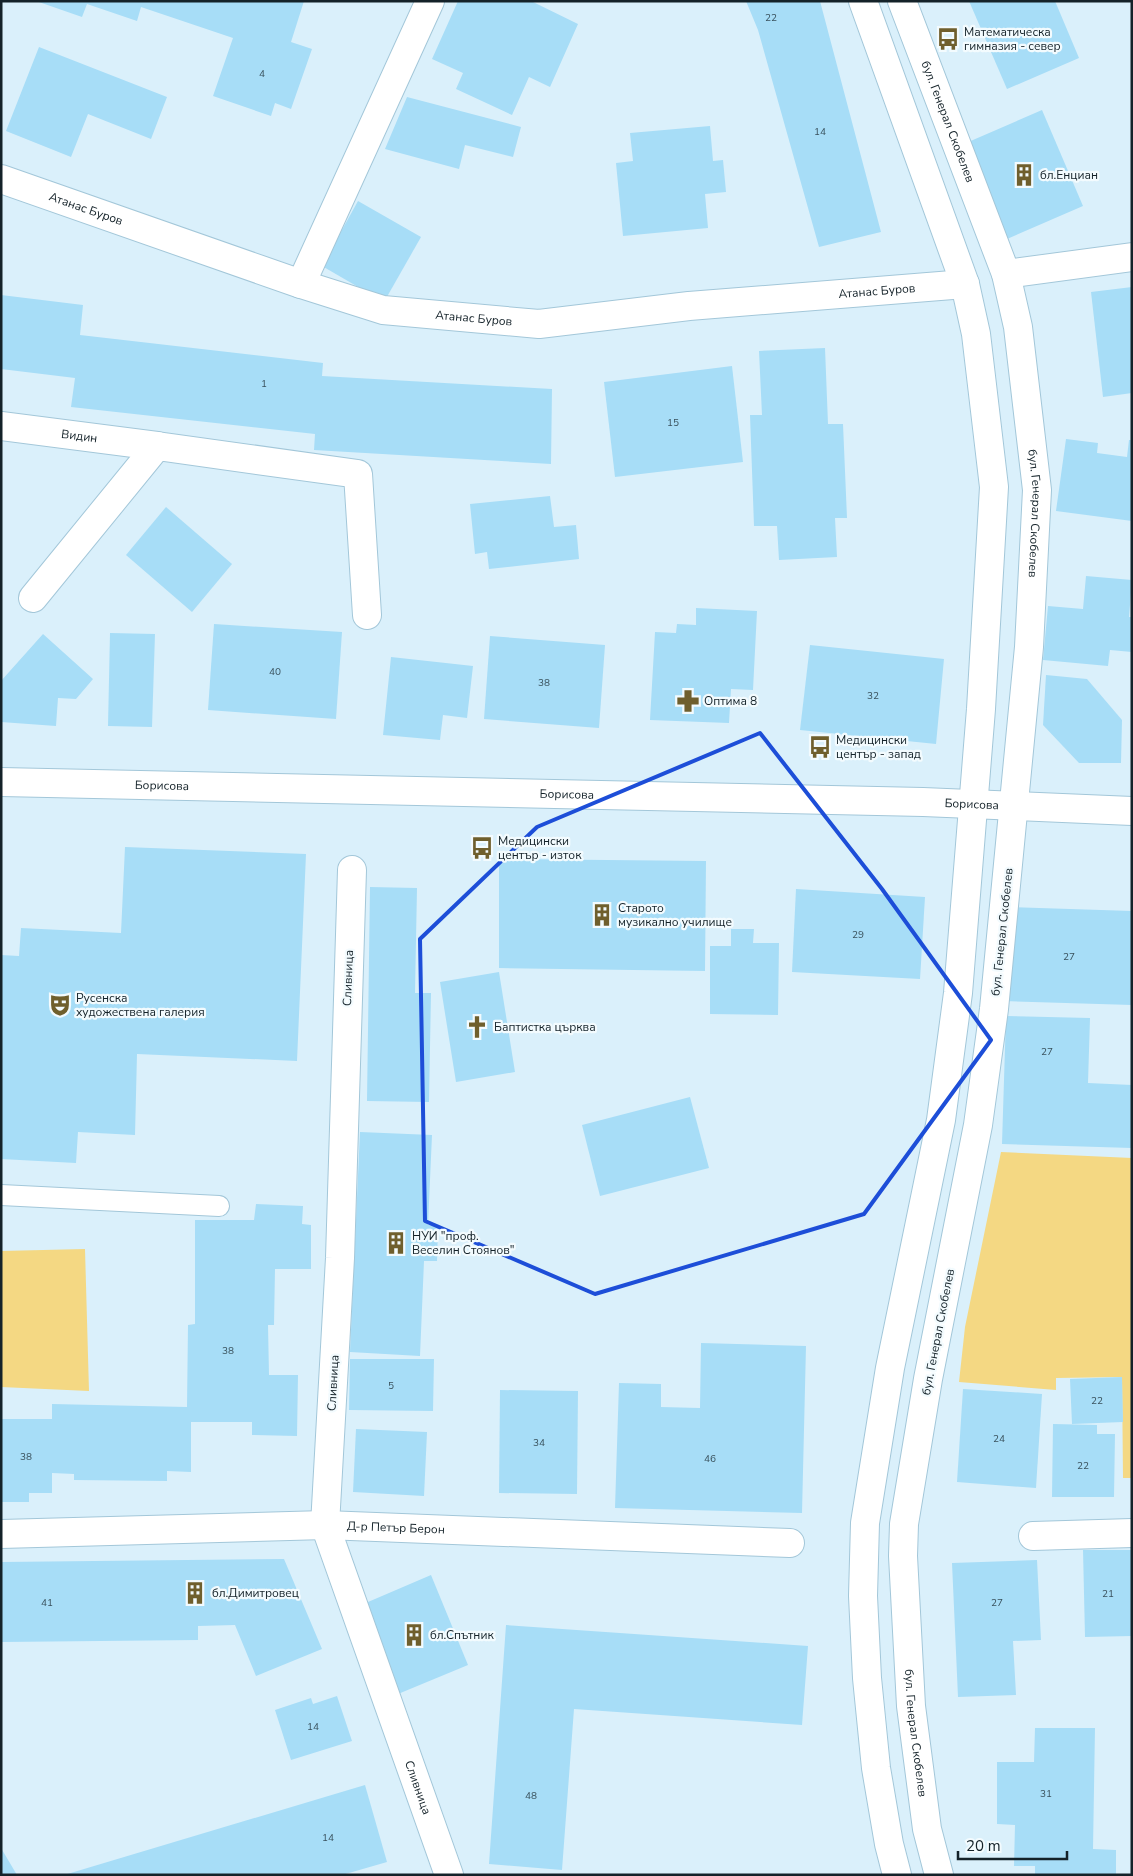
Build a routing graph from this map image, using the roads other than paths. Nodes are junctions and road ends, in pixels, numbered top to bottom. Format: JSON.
{"nodes":[{"id":1,"x":430,"y":1,"type":"edge"},
{"id":2,"x":863,"y":1,"type":"edge"},
{"id":3,"x":902,"y":1,"type":"edge"},
{"id":4,"x":1,"y":179,"type":"edge"},
{"id":5,"x":1132,"y":257,"type":"edge"},
{"id":6,"x":1006,"y":274,"type":"junction"},
{"id":7,"x":301,"y":284,"type":"junction"},
{"id":8,"x":965,"y":284,"type":"junction"},
{"id":9,"x":1,"y":426,"type":"edge"},
{"id":10,"x":157,"y":446,"type":"junction"},
{"id":11,"x":33,"y":598,"type":"dead end"},
{"id":12,"x":367,"y":615,"type":"dead end"},
{"id":13,"x":1,"y":782,"type":"edge"},
{"id":14,"x":974,"y":804,"type":"junction"},
{"id":15,"x":1014,"y":805,"type":"junction"},
{"id":16,"x":1132,"y":810,"type":"edge"},
{"id":17,"x":352,"y":870,"type":"dead end"},
{"id":18,"x":1,"y":1195,"type":"edge"},
{"id":19,"x":220,"y":1206,"type":"dead end"},
{"id":20,"x":325,"y":1525,"type":"junction"},
{"id":21,"x":1132,"y":1533,"type":"edge"},
{"id":22,"x":1,"y":1534,"type":"edge"},
{"id":23,"x":1033,"y":1536,"type":"dead end"},
{"id":24,"x":790,"y":1543,"type":"dead end"},
{"id":25,"x":449,"y":1875,"type":"edge"},
{"id":26,"x":898,"y":1875,"type":"edge"},
{"id":27,"x":940,"y":1875,"type":"edge"}],
"edges":[{"from":1,"to":7,"type":"main road"},
{"from":2,"to":8,"type":"main road"},
{"from":3,"to":6,"type":"main road","name":"бул. Генерал Скобелев"},
{"from":4,"to":7,"type":"main road","name":"Атанас Буров"},
{"from":5,"to":6,"type":"main road"},
{"from":6,"to":15,"type":"main road","name":"бул. Генерал Скобелев"},
{"from":7,"to":8,"type":"main road","name":"Атанас Буров"},
{"from":8,"to":14,"type":"main road"},
{"from":9,"to":10,"type":"main road","name":"Видин"},
{"from":10,"to":11,"type":"main road"},
{"from":10,"to":12,"type":"main road","name":"Видин"},
{"from":13,"to":14,"type":"main road","name":"Борисова"},
{"from":14,"to":15,"type":"main road","name":"Борисова"},
{"from":14,"to":26,"type":"main road"},
{"from":15,"to":16,"type":"main road","name":"Борисова"},
{"from":15,"to":27,"type":"main road","name":"бул. Генерал Скобелев"},
{"from":17,"to":20,"type":"main road","name":"Сливница"},
{"from":18,"to":19,"type":"lane"},
{"from":20,"to":22,"type":"main road","name":"Д-р Петър Берон"},
{"from":20,"to":24,"type":"main road","name":"Д-р Петър Берон"},
{"from":20,"to":25,"type":"main road","name":"Сливница"},
{"from":21,"to":23,"type":"main road"}]}
